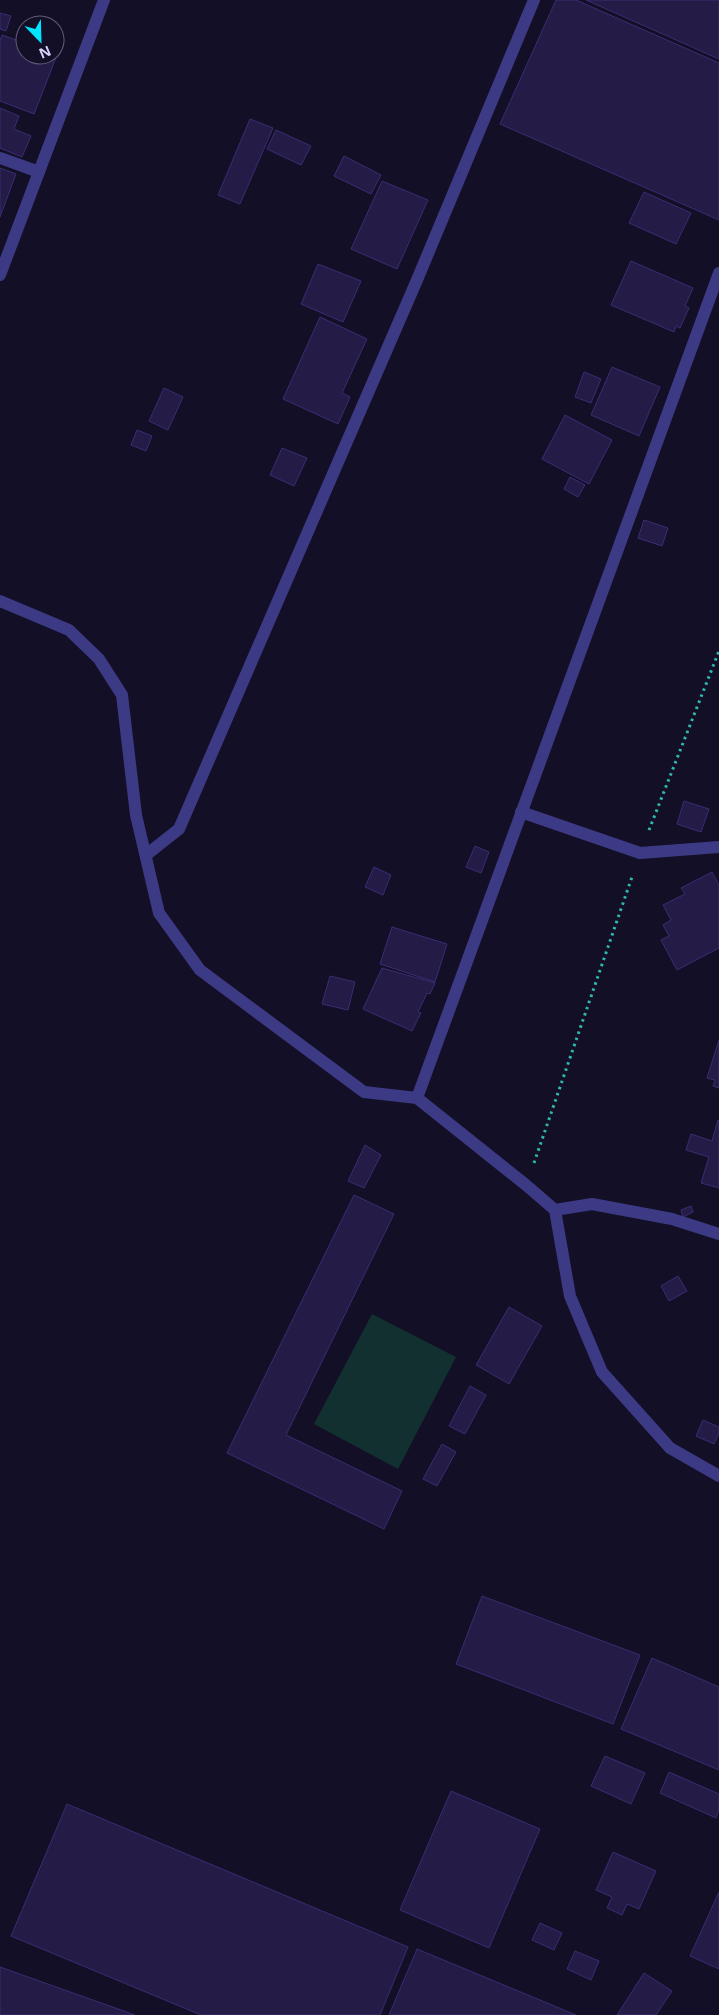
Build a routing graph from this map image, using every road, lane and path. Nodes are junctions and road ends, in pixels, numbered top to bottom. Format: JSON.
{"nodes":[{"id":1,"x":104,"y":0,"type":"edge"},
{"id":2,"x":534,"y":0,"type":"edge"},
{"id":3,"x":0,"y":158,"type":"edge"},
{"id":4,"x":39,"y":172,"type":"junction"},
{"id":5,"x":719,"y":273,"type":"edge"},
{"id":6,"x":0,"y":275,"type":"edge"},
{"id":7,"x":0,"y":601,"type":"edge"},
{"id":8,"x":719,"y":652,"type":"edge"},
{"id":9,"x":521,"y":812,"type":"junction"},
{"id":10,"x":719,"y":847,"type":"edge"},
{"id":11,"x":640,"y":854,"type":"junction"},
{"id":12,"x":146,"y":855,"type":"junction"},
{"id":13,"x":417,"y":1098,"type":"junction"},
{"id":14,"x":526,"y":1185,"type":"junction"},
{"id":15,"x":554,"y":1210,"type":"junction"},
{"id":16,"x":719,"y":1234,"type":"edge"},
{"id":17,"x":719,"y":1476,"type":"edge"}],
"edges":[{"from":1,"to":4,"type":"street"},
{"from":2,"to":12,"type":"street"},
{"from":3,"to":4,"type":"street"},
{"from":4,"to":6,"type":"street"},
{"from":5,"to":9,"type":"street"},
{"from":7,"to":12,"type":"street"},
{"from":8,"to":11,"type":"path"},
{"from":9,"to":11,"type":"street"},
{"from":9,"to":13,"type":"street"},
{"from":10,"to":11,"type":"street"},
{"from":11,"to":14,"type":"path"},
{"from":12,"to":13,"type":"street"},
{"from":13,"to":14,"type":"street"},
{"from":14,"to":15,"type":"street"},
{"from":15,"to":16,"type":"street"},
{"from":15,"to":17,"type":"street"}]}
